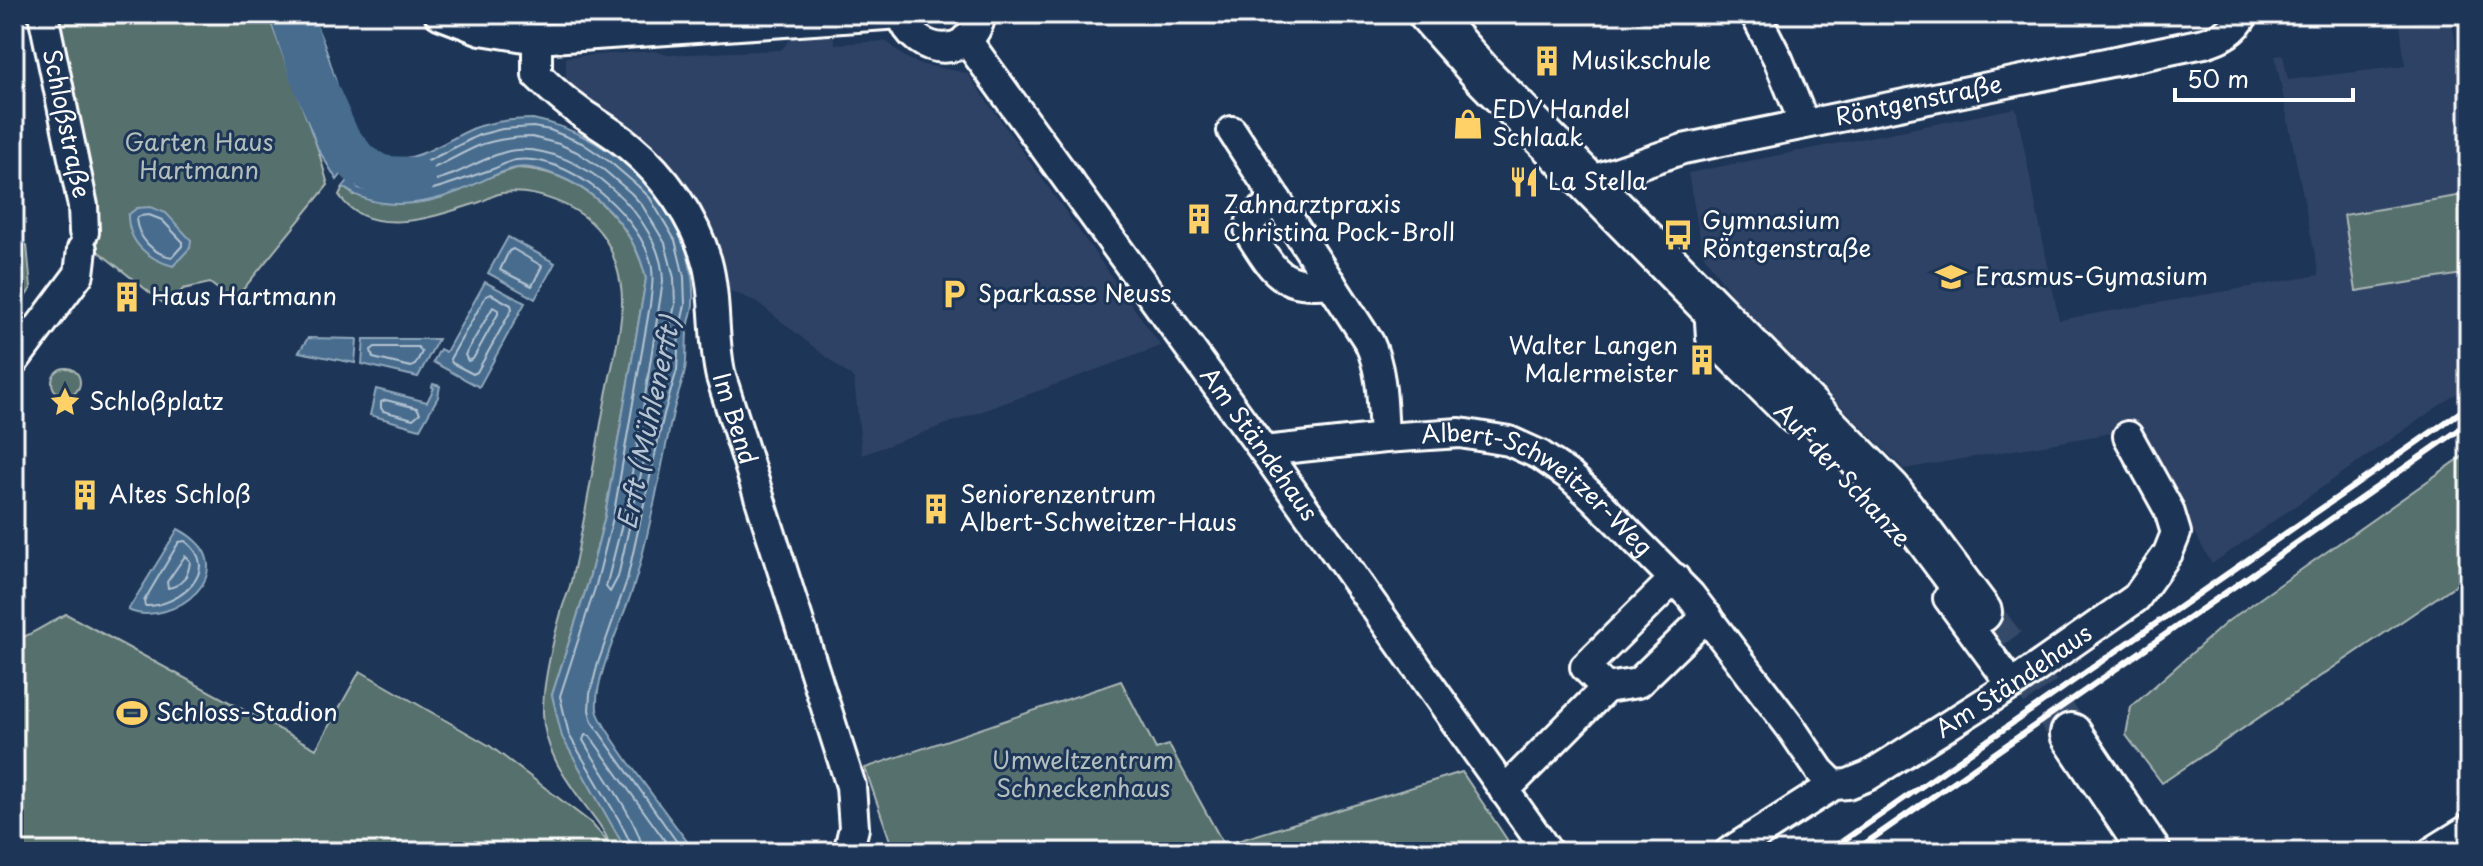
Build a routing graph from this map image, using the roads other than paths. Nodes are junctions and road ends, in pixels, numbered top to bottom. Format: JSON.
{"nodes":[{"id":1,"x":439,"y":14,"type":"edge"},
{"id":2,"x":901,"y":14,"type":"edge"},
{"id":3,"x":981,"y":14,"type":"edge"},
{"id":4,"x":1429,"y":14,"type":"edge"},
{"id":5,"x":1755,"y":14,"type":"edge"},
{"id":6,"x":2244,"y":14,"type":"edge"},
{"id":7,"x":45,"y":26,"type":"edge"},
{"id":8,"x":537,"y":39,"type":"junction"},
{"id":9,"x":966,"y":39,"type":"junction"},
{"id":10,"x":1804,"y":123,"type":"junction"},
{"id":11,"x":1232,"y":131,"type":"dead end"},
{"id":12,"x":1587,"y":182,"type":"junction"},
{"id":13,"x":1277,"y":200,"type":"junction"},
{"id":14,"x":1331,"y":283,"type":"junction"},
{"id":15,"x":1709,"y":305,"type":"junction"},
{"id":16,"x":14,"y":361,"type":"edge"},
{"id":17,"x":2128,"y":436,"type":"dead end"},
{"id":18,"x":1384,"y":438,"type":"junction"},
{"id":19,"x":1264,"y":451,"type":"junction"},
{"id":20,"x":1675,"y":578,"type":"junction"},
{"id":21,"x":1981,"y":612,"type":"tunnel mouth"},
{"id":22,"x":1707,"y":616,"type":"junction"},
{"id":23,"x":2012,"y":685,"type":"junction"},
{"id":24,"x":1606,"y":688,"type":"junction"},
{"id":25,"x":2071,"y":734,"type":"tunnel mouth"},
{"id":26,"x":1834,"y":785,"type":"junction"},
{"id":27,"x":1504,"y":791,"type":"junction"},
{"id":28,"x":2469,"y":829,"type":"edge"},
{"id":29,"x":848,"y":852,"type":"edge"},
{"id":30,"x":1548,"y":852,"type":"edge"},
{"id":31,"x":1729,"y":852,"type":"edge"},
{"id":32,"x":2150,"y":852,"type":"edge"},
{"id":33,"x":2432,"y":852,"type":"edge"}],
"edges":[{"from":1,"to":8,"type":"street"},
{"from":2,"to":8,"type":"street"},
{"from":2,"to":9,"type":"street"},
{"from":3,"to":9,"type":"street"},
{"from":4,"to":12,"type":"main road","name":"Auf der Schanze"},
{"from":5,"to":10,"type":"street"},
{"from":6,"to":10,"type":"street","name":"Röntgenstraße"},
{"from":7,"to":16,"type":"street","name":"Schloßstraße"},
{"from":8,"to":29,"type":"street","name":"Im Bend"},
{"from":9,"to":19,"type":"street","name":"Am Ständehaus"},
{"from":10,"to":12,"type":"street","name":"Röntgenstraße"},
{"from":11,"to":13,"type":"street","name":"Albert-Schweitzer-Weg"},
{"from":12,"to":15,"type":"main road","name":"Auf der Schanze"},
{"from":13,"to":14,"type":"street","name":"Albert-Schweitzer-Weg"},
{"from":13,"to":14,"type":"street"},
{"from":14,"to":18,"type":"street","name":"Albert-Schweitzer-Weg"},
{"from":15,"to":21,"type":"main road","name":"Auf der Schanze"},
{"from":15,"to":23,"type":"street","name":"Auf der Schanze"},
{"from":17,"to":23,"type":"street","name":"Am Ständehaus"},
{"from":18,"to":19,"type":"street","name":"Albert-Schweitzer-Weg"},
{"from":18,"to":20,"type":"street","name":"Albert-Schweitzer-Weg"},
{"from":19,"to":27,"type":"street","name":"Am Ständehaus"},
{"from":20,"to":22,"type":"street","name":"Albert-Schweitzer-Weg"},
{"from":20,"to":24,"type":"street","name":"Albert-Schweitzer-Weg"},
{"from":22,"to":24,"type":"street"},
{"from":22,"to":26,"type":"street","name":"Albert-Schweitzer-Weg"},
{"from":23,"to":26,"type":"street","name":"Am Ständehaus"},
{"from":24,"to":27,"type":"street"},
{"from":25,"to":32,"type":"main road"},
{"from":26,"to":31,"type":"street","name":"Am Ständehaus"},
{"from":27,"to":30,"type":"street","name":"Am Ständehaus"},
{"from":28,"to":33,"type":"street"}]}
